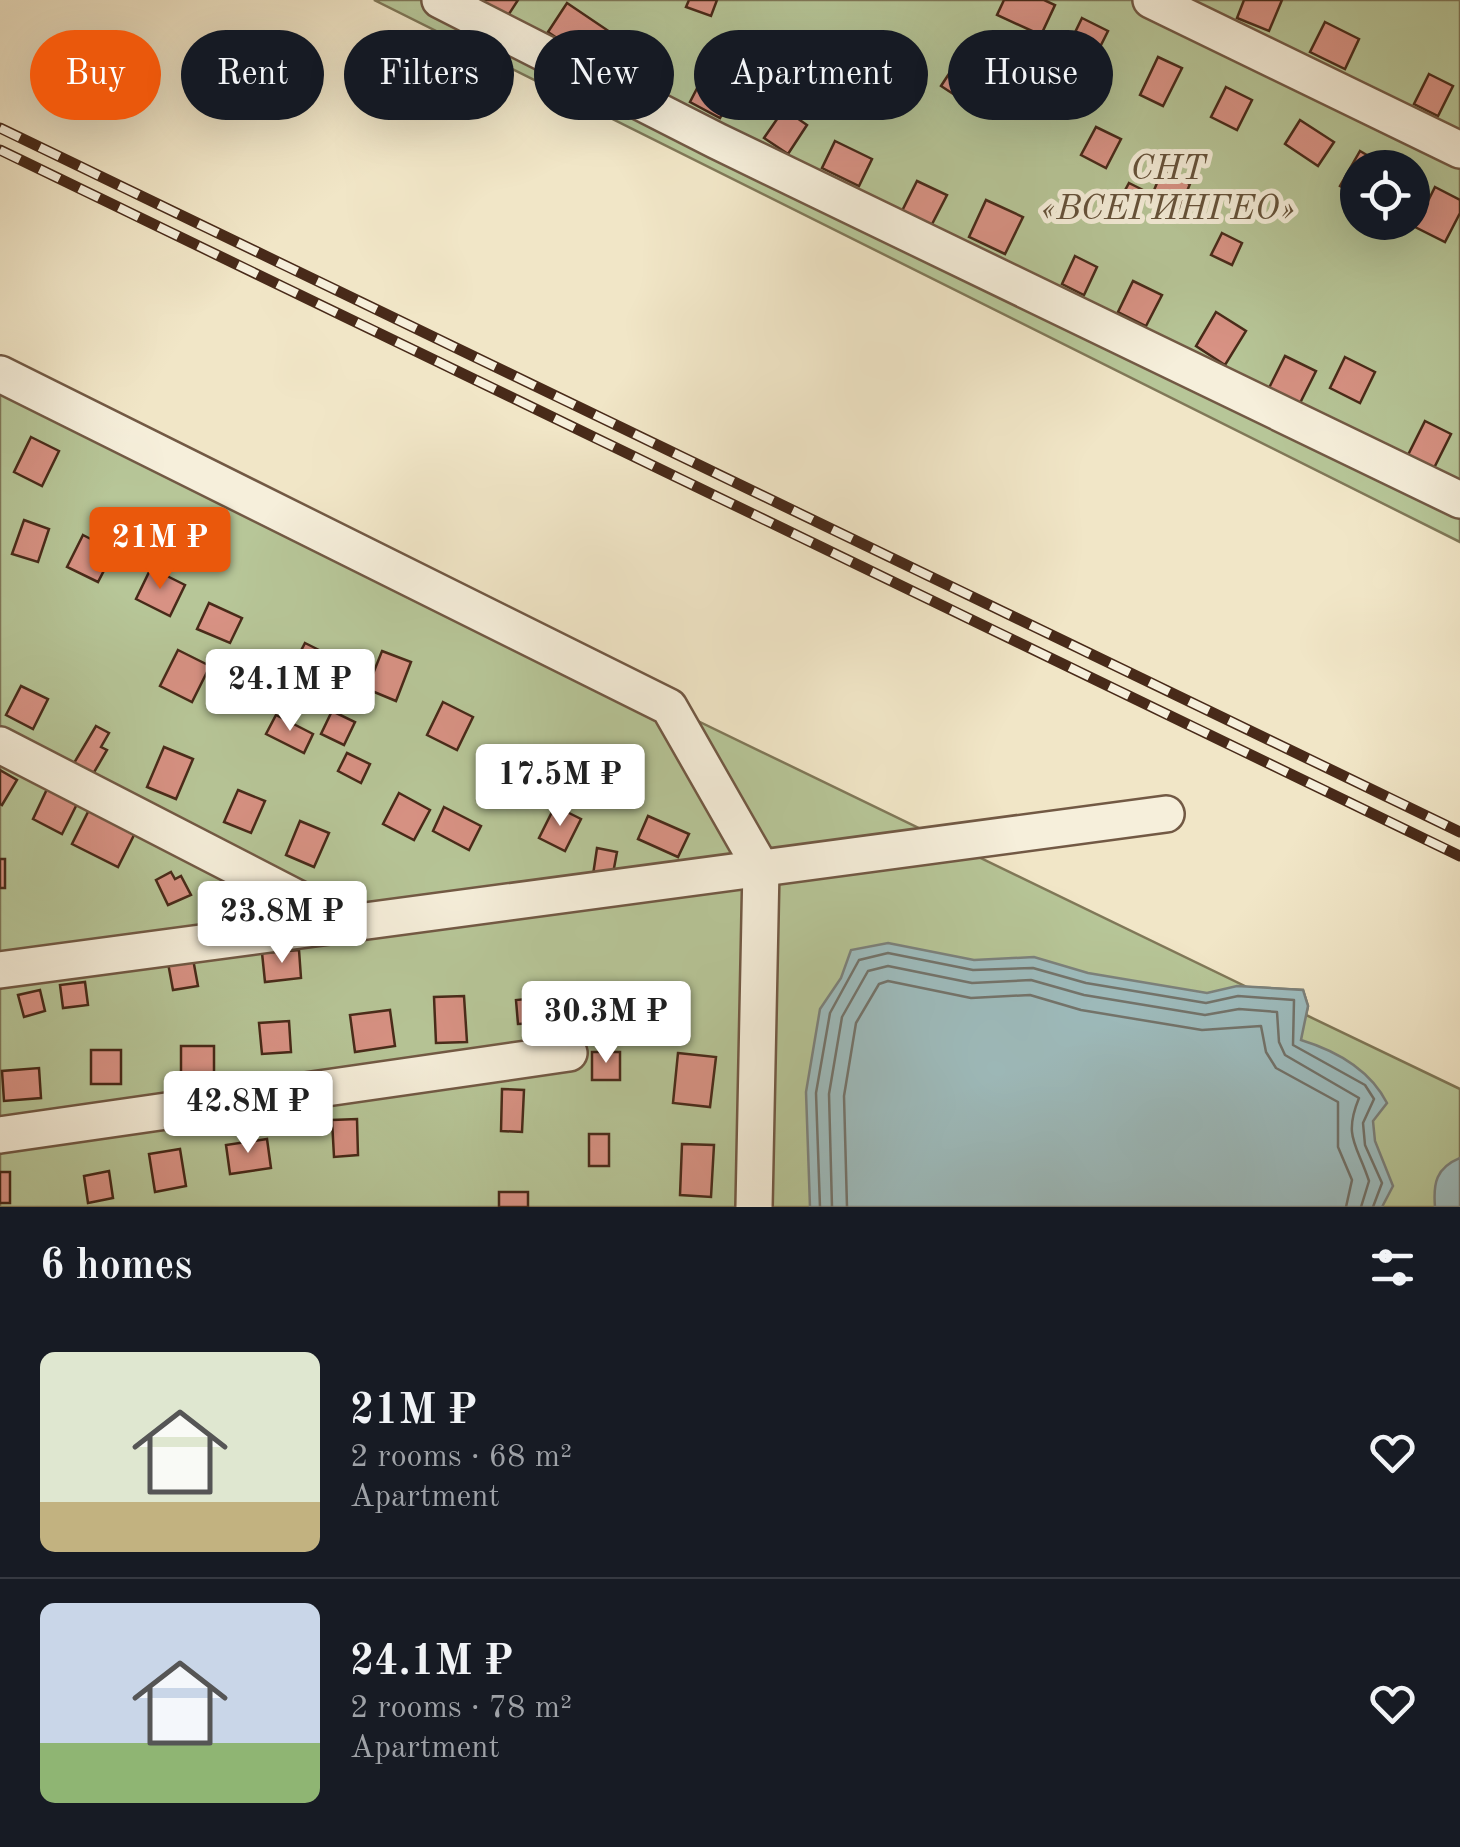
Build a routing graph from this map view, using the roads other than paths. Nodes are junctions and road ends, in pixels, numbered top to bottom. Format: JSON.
{"nodes":[{"id":1,"x":440,"y":0,"type":"edge"},
{"id":2,"x":1150,"y":0,"type":"edge"},
{"id":3,"x":1460,"y":150,"type":"edge"},
{"id":4,"x":0,"y":374,"type":"edge"},
{"id":5,"x":1460,"y":500,"type":"edge"},
{"id":6,"x":0,"y":745,"type":"edge"},
{"id":7,"x":1166,"y":814,"type":"dead end"},
{"id":8,"x":761,"y":868,"type":"junction"},
{"id":9,"x":347,"y":924,"type":"junction"},
{"id":10,"x":0,"y":970,"type":"edge"},
{"id":11,"x":569,"y":1053,"type":"dead end"},
{"id":12,"x":0,"y":1136,"type":"edge"},
{"id":13,"x":754,"y":1207,"type":"edge"}],
"edges":[{"from":1,"to":5,"type":"lane"},
{"from":2,"to":3,"type":"lane"},
{"from":4,"to":8,"type":"lane"},
{"from":6,"to":9,"type":"lane"},
{"from":7,"to":8,"type":"lane"},
{"from":8,"to":9,"type":"lane"},
{"from":8,"to":13,"type":"lane"},
{"from":9,"to":10,"type":"lane"},
{"from":11,"to":12,"type":"lane"}]}
